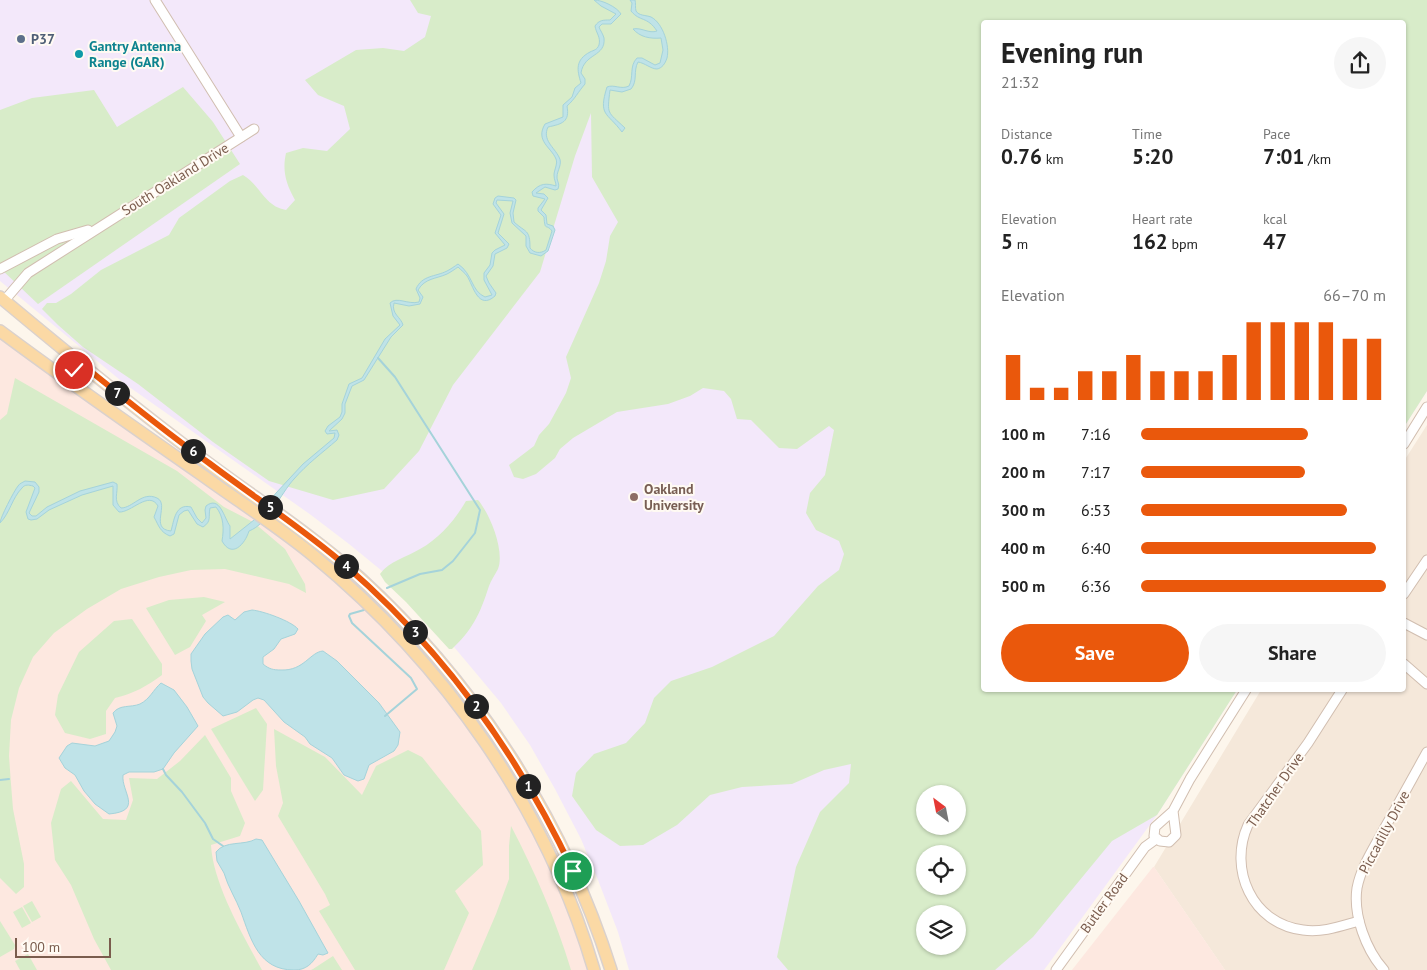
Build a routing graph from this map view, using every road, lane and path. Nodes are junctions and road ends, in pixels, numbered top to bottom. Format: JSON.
{"nodes":[{"id":1,"x":155,"y":0,"type":"edge"},
{"id":2,"x":254,"y":129,"type":"dead end"},
{"id":3,"x":241,"y":137,"type":"junction"},
{"id":4,"x":96,"y":228,"type":"junction"},
{"id":5,"x":0,"y":269,"type":"edge"},
{"id":6,"x":1,"y":298,"type":"edge"},
{"id":7,"x":0,"y":331,"type":"edge"},
{"id":8,"x":78,"y":361,"type":"junction"},
{"id":9,"x":60,"y":374,"type":"junction"},
{"id":10,"x":1427,"y":407,"type":"edge"},
{"id":11,"x":1406,"y":441,"type":"edge"},
{"id":12,"x":1427,"y":560,"type":"edge"},
{"id":13,"x":1406,"y":591,"type":"edge"},
{"id":14,"x":1406,"y":624,"type":"edge"},
{"id":15,"x":1427,"y":635,"type":"edge"},
{"id":16,"x":1406,"y":666,"type":"edge"},
{"id":17,"x":1427,"y":684,"type":"edge"},
{"id":18,"x":1245,"y":692,"type":"edge"},
{"id":19,"x":1341,"y":692,"type":"edge"},
{"id":20,"x":1427,"y":752,"type":"edge"},
{"id":21,"x":1173,"y":811,"type":"junction"},
{"id":22,"x":1156,"y":839,"type":"junction"},
{"id":23,"x":1359,"y":920,"type":"junction"},
{"id":24,"x":594,"y":970,"type":"edge"},
{"id":25,"x":611,"y":970,"type":"edge"},
{"id":26,"x":1056,"y":970,"type":"edge"},
{"id":27,"x":1384,"y":970,"type":"edge"}],
"edges":[{"from":1,"to":3,"type":"street"},
{"from":2,"to":3,"type":"street","name":"South Oakland Drive"},
{"from":3,"to":4,"type":"street","name":"South Oakland Drive"},
{"from":4,"to":5,"type":"street","name":"South Oakland Drive"},
{"from":4,"to":6,"type":"street","name":"South Oakland Drive"},
{"from":6,"to":8,"type":"main road"},
{"from":7,"to":9,"type":"main road"},
{"from":8,"to":9,"type":"main road"},
{"from":8,"to":25,"type":"main road"},
{"from":9,"to":24,"type":"main road"},
{"from":10,"to":11,"type":"street"},
{"from":12,"to":13,"type":"street"},
{"from":14,"to":15,"type":"street"},
{"from":16,"to":17,"type":"street"},
{"from":18,"to":21,"type":"street","name":"Butler Road"},
{"from":19,"to":23,"type":"street","name":"Thatcher Drive"},
{"from":20,"to":23,"type":"street","name":"Piccadilly Drive"},
{"from":21,"to":22,"type":"street","name":"Butler Road"},
{"from":21,"to":22,"type":"street","name":"Butler Road"},
{"from":22,"to":26,"type":"street","name":"Butler Road"},
{"from":23,"to":27,"type":"street","name":"Piccadilly Drive"}]}
